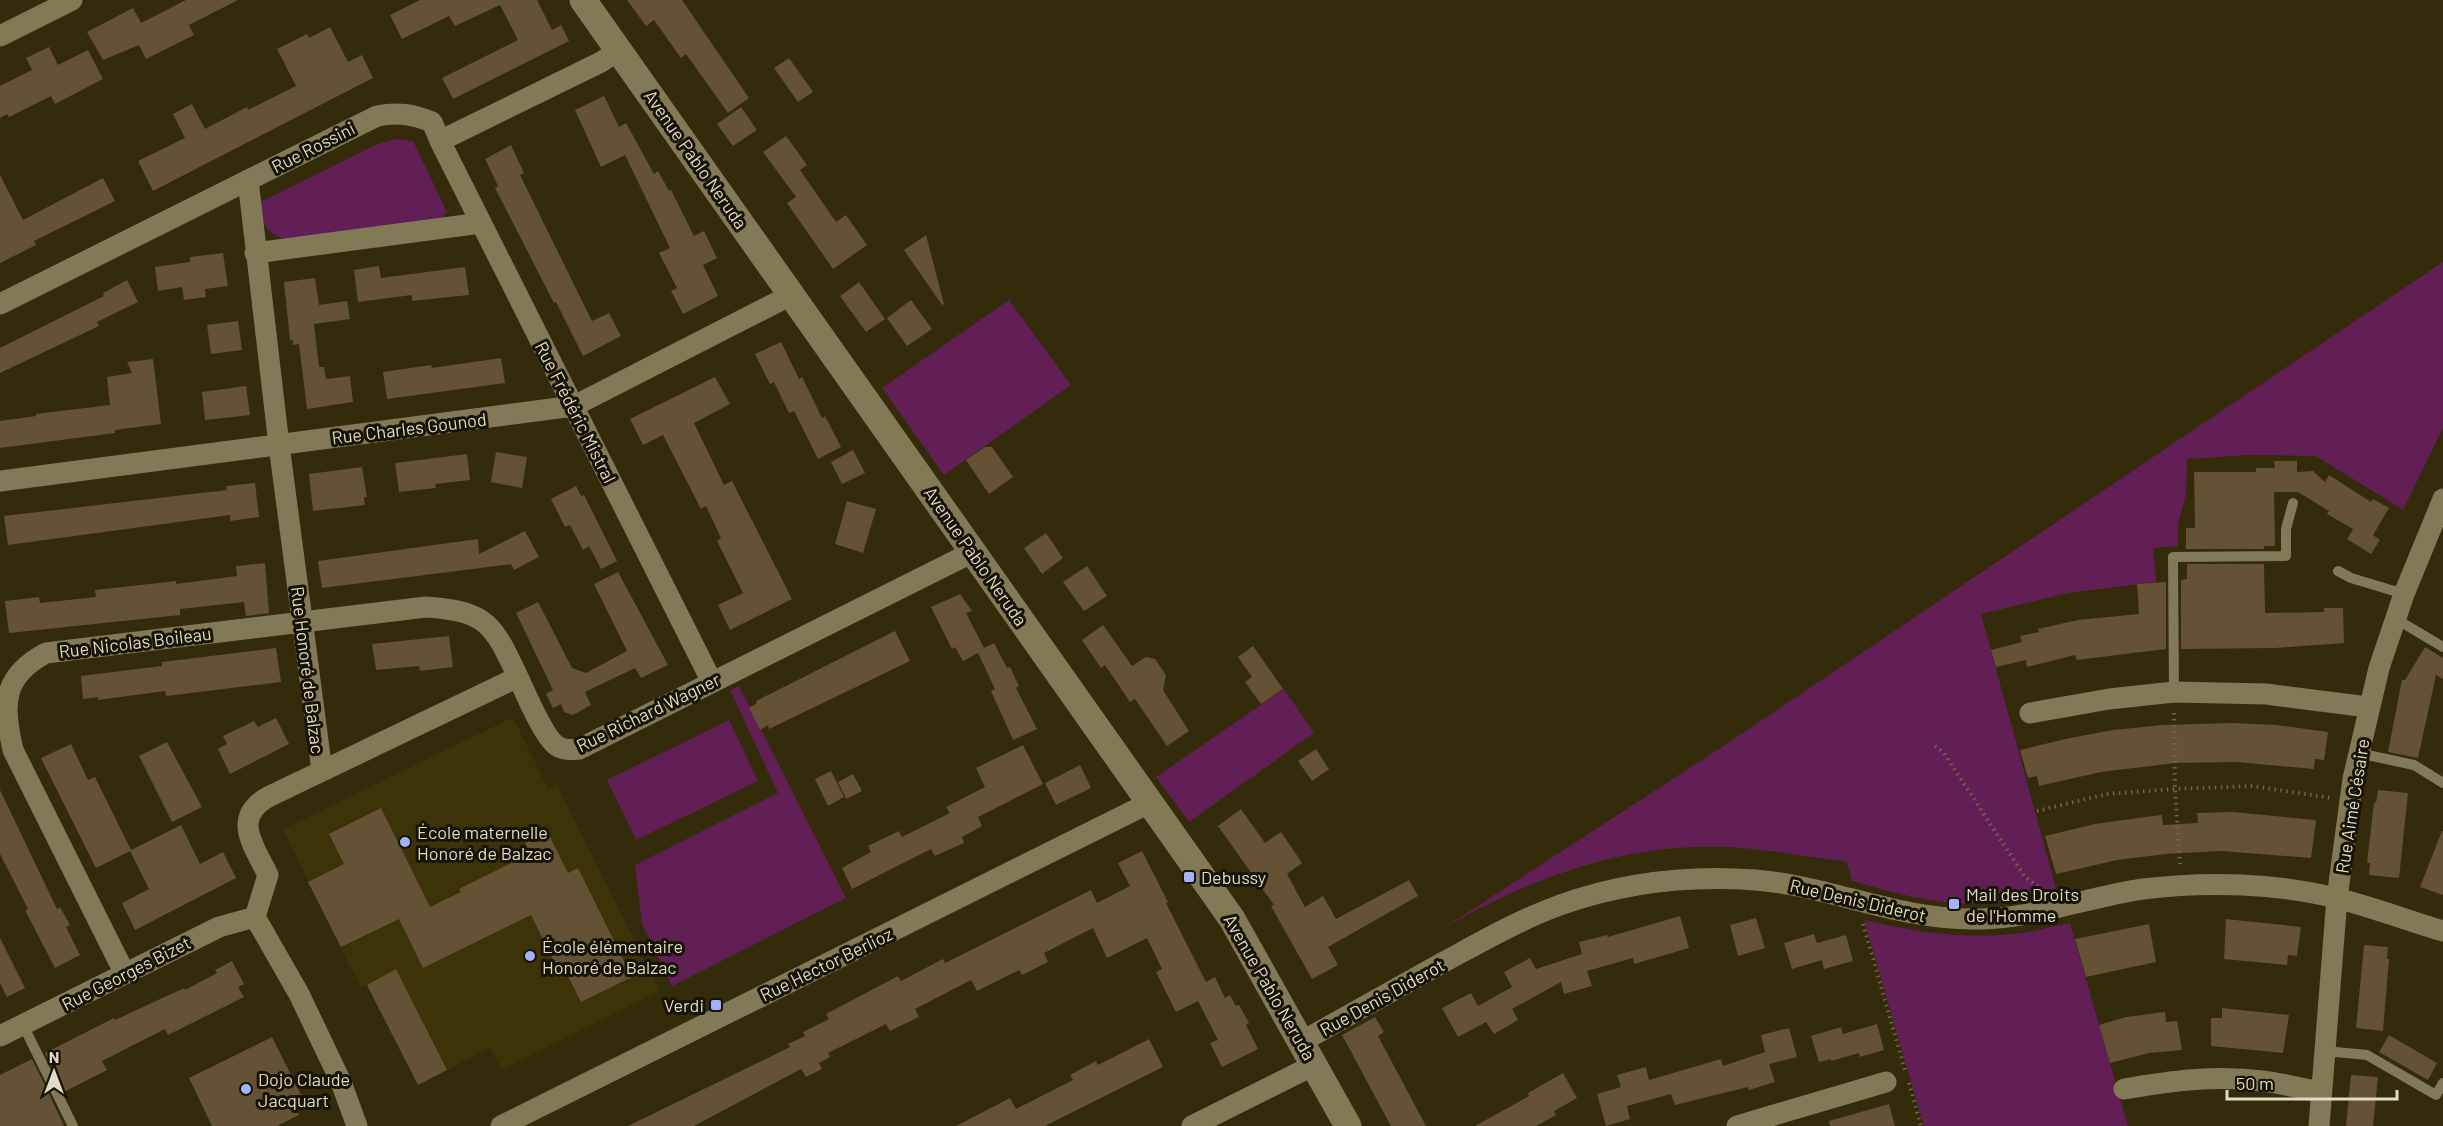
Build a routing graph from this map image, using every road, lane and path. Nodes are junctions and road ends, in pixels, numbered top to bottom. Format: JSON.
{"nodes":[{"id":1,"x":72,"y":0,"type":"edge"},
{"id":2,"x":583,"y":0,"type":"edge"},
{"id":3,"x":0,"y":36,"type":"edge"},
{"id":4,"x":619,"y":50,"type":"junction"},
{"id":5,"x":440,"y":141,"type":"junction"},
{"id":6,"x":248,"y":180,"type":"junction"},
{"id":7,"x":481,"y":223,"type":"junction"},
{"id":8,"x":255,"y":253,"type":"junction"},
{"id":9,"x":793,"y":294,"type":"junction"},
{"id":10,"x":0,"y":304,"type":"edge"},
{"id":11,"x":574,"y":406,"type":"junction"},
{"id":12,"x":279,"y":445,"type":"junction"},
{"id":13,"x":0,"y":481,"type":"edge"},
{"id":14,"x":2443,"y":500,"type":"edge"},
{"id":15,"x":2294,"y":503,"type":"dead end"},
{"id":16,"x":973,"y":552,"type":"junction"},
{"id":17,"x":2338,"y":571,"type":"dead end"},
{"id":18,"x":2404,"y":594,"type":"junction"},
{"id":19,"x":2396,"y":619,"type":"junction"},
{"id":20,"x":302,"y":621,"type":"junction"},
{"id":21,"x":2443,"y":647,"type":"edge"},
{"id":22,"x":518,"y":677,"type":"junction"},
{"id":23,"x":712,"y":682,"type":"junction"},
{"id":24,"x":2174,"y":692,"type":"junction"},
{"id":25,"x":2368,"y":708,"type":"junction"},
{"id":26,"x":2030,"y":713,"type":"dead end"},
{"id":27,"x":1935,"y":746,"type":"dead end"},
{"id":28,"x":2358,"y":753,"type":"junction"},
{"id":29,"x":322,"y":771,"type":"junction"},
{"id":30,"x":2443,"y":783,"type":"edge"},
{"id":31,"x":2175,"y":789,"type":"junction"},
{"id":32,"x":2349,"y":801,"type":"junction"},
{"id":33,"x":1151,"y":802,"type":"junction"},
{"id":34,"x":2037,"y":811,"type":"dead end"},
{"id":35,"x":2182,"y":886,"type":"junction"},
{"id":36,"x":2337,"y":898,"type":"junction"},
{"id":37,"x":1856,"y":900,"type":"junction"},
{"id":38,"x":2067,"y":906,"type":"junction"},
{"id":39,"x":255,"y":917,"type":"junction"},
{"id":40,"x":2443,"y":931,"type":"edge"},
{"id":41,"x":125,"y":974,"type":"junction"},
{"id":42,"x":23,"y":1025,"type":"junction"},
{"id":43,"x":0,"y":1036,"type":"edge"},
{"id":44,"x":2325,"y":1051,"type":"junction"},
{"id":45,"x":1307,"y":1053,"type":"junction"},
{"id":46,"x":1886,"y":1083,"type":"dead end"},
{"id":47,"x":2443,"y":1083,"type":"edge"},
{"id":48,"x":2124,"y":1089,"type":"dead end"},
{"id":49,"x":2321,"y":1092,"type":"junction"},
{"id":50,"x":354,"y":1125,"type":"edge"},
{"id":51,"x":1744,"y":1125,"type":"edge"},
{"id":52,"x":73,"y":1126,"type":"edge"},
{"id":53,"x":501,"y":1126,"type":"edge"},
{"id":54,"x":1192,"y":1126,"type":"edge"},
{"id":55,"x":1348,"y":1126,"type":"edge"},
{"id":56,"x":1921,"y":1126,"type":"edge"},
{"id":57,"x":2319,"y":1126,"type":"edge"}],
"edges":[{"from":1,"to":3,"type":"street"},
{"from":2,"to":4,"type":"street","name":"Avenue Pablo Neruda"},
{"from":4,"to":5,"type":"street"},
{"from":4,"to":9,"type":"street","name":"Avenue Pablo Neruda"},
{"from":5,"to":6,"type":"street","name":"Rue Rossini"},
{"from":5,"to":7,"type":"street","name":"Rue Frédéric Mistral"},
{"from":6,"to":8,"type":"street","name":"Rue Honoré de Balzac"},
{"from":6,"to":10,"type":"street","name":"Rue Rossini"},
{"from":7,"to":8,"type":"street"},
{"from":7,"to":11,"type":"street","name":"Rue Frédéric Mistral"},
{"from":8,"to":12,"type":"street","name":"Rue Honoré de Balzac"},
{"from":9,"to":11,"type":"street","name":"Rue Charles Gounod"},
{"from":9,"to":16,"type":"street","name":"Avenue Pablo Neruda"},
{"from":11,"to":12,"type":"street","name":"Rue Charles Gounod"},
{"from":11,"to":23,"type":"street","name":"Rue Frédéric Mistral"},
{"from":12,"to":13,"type":"street","name":"Rue Charles Gounod"},
{"from":12,"to":20,"type":"street","name":"Rue Honoré de Balzac"},
{"from":14,"to":18,"type":"street","name":"Rue Aimé Césaire"},
{"from":15,"to":24,"type":"lane"},
{"from":16,"to":23,"type":"street","name":"Rue Richard Wagner"},
{"from":16,"to":33,"type":"street","name":"Avenue Pablo Neruda"},
{"from":17,"to":18,"type":"lane"},
{"from":18,"to":19,"type":"street","name":"Rue Aimé Césaire"},
{"from":19,"to":21,"type":"lane"},
{"from":19,"to":25,"type":"street","name":"Rue Aimé Césaire"},
{"from":20,"to":22,"type":"street","name":"Rue Nicolas Boileau"},
{"from":20,"to":29,"type":"street","name":"Rue Honoré de Balzac"},
{"from":20,"to":41,"type":"street","name":"Rue Nicolas Boileau"},
{"from":22,"to":23,"type":"street","name":"Rue Richard Wagner"},
{"from":22,"to":29,"type":"street"},
{"from":24,"to":25,"type":"street"},
{"from":24,"to":26,"type":"street"},
{"from":24,"to":31,"type":"path"},
{"from":25,"to":28,"type":"street","name":"Rue Aimé Césaire"},
{"from":27,"to":38,"type":"path"},
{"from":28,"to":30,"type":"lane"},
{"from":28,"to":32,"type":"street","name":"Rue Aimé Césaire"},
{"from":29,"to":39,"type":"street","name":"Rue Honoré de Balzac"},
{"from":31,"to":32,"type":"path"},
{"from":31,"to":34,"type":"path"},
{"from":31,"to":35,"type":"path"},
{"from":32,"to":36,"type":"street","name":"Rue Aimé Césaire"},
{"from":33,"to":45,"type":"street","name":"Avenue Pablo Neruda"},
{"from":33,"to":53,"type":"street","name":"Rue Hector Berlioz"},
{"from":35,"to":36,"type":"street","name":"Rue Denis Diderot"},
{"from":35,"to":38,"type":"street","name":"Rue Denis Diderot"},
{"from":36,"to":40,"type":"street","name":"Rue Denis Diderot"},
{"from":36,"to":44,"type":"street","name":"Rue Aimé Césaire"},
{"from":37,"to":38,"type":"street","name":"Rue Denis Diderot"},
{"from":37,"to":45,"type":"street","name":"Rue Denis Diderot"},
{"from":37,"to":56,"type":"path"},
{"from":39,"to":41,"type":"street","name":"Rue Georges Bizet"},
{"from":39,"to":50,"type":"street"},
{"from":41,"to":42,"type":"street","name":"Rue Georges Bizet"},
{"from":42,"to":43,"type":"street","name":"Rue Georges Bizet"},
{"from":42,"to":52,"type":"lane"},
{"from":44,"to":47,"type":"lane"},
{"from":44,"to":49,"type":"street","name":"Rue Aimé Césaire"},
{"from":45,"to":54,"type":"street","name":"Rue Denis Diderot"},
{"from":45,"to":55,"type":"street","name":"Avenue Pablo Neruda"},
{"from":46,"to":51,"type":"street"},
{"from":48,"to":49,"type":"street"},
{"from":49,"to":57,"type":"street","name":"Rue Aimé Césaire"}]}
